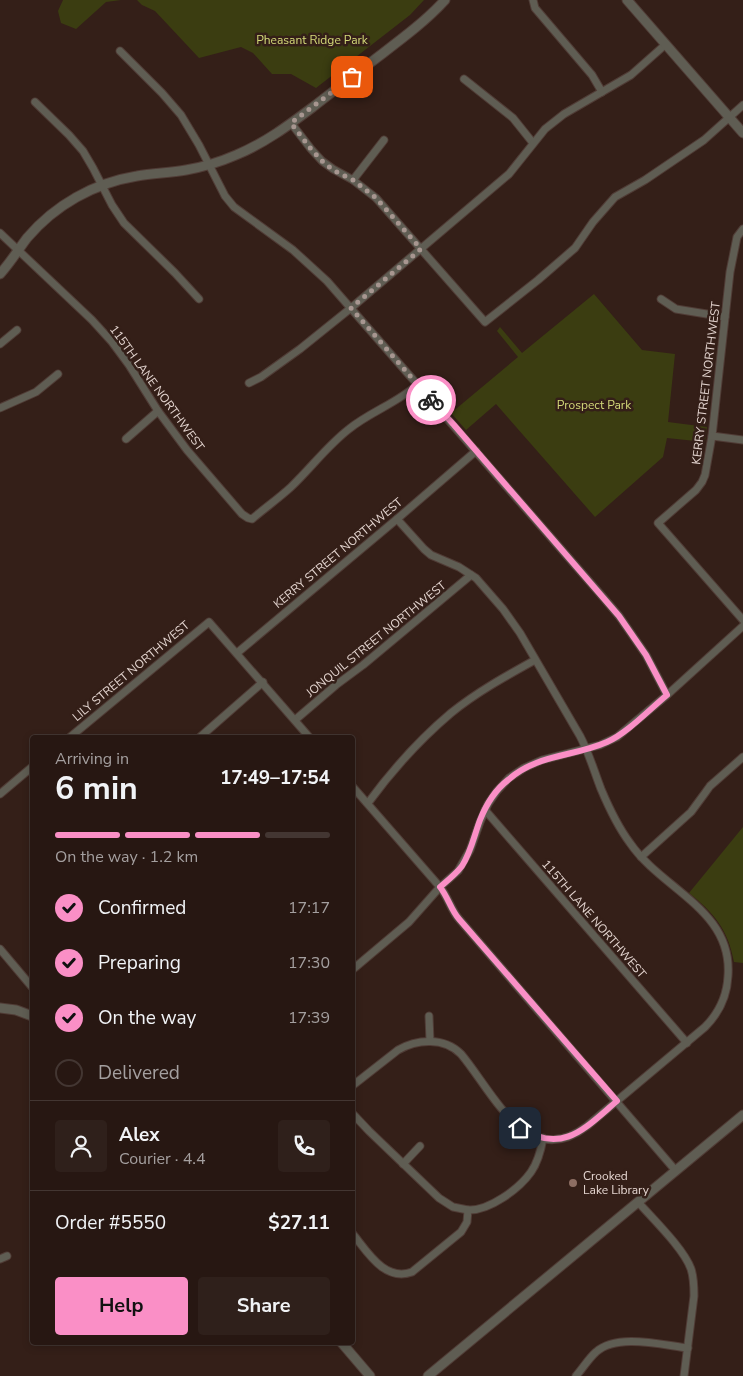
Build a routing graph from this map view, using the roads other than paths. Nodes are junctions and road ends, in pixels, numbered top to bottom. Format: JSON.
{"nodes":[{"id":1,"x":445,"y":0,"type":"edge"},
{"id":2,"x":533,"y":0,"type":"edge"},
{"id":3,"x":627,"y":0,"type":"edge"},
{"id":4,"x":666,"y":44,"type":"junction"},
{"id":5,"x":120,"y":50,"type":"dead end"},
{"id":6,"x":464,"y":79,"type":"dead end"},
{"id":7,"x":602,"y":92,"type":"junction"},
{"id":8,"x":35,"y":102,"type":"dead end"},
{"id":9,"x":743,"y":105,"type":"edge"},
{"id":10,"x":729,"y":118,"type":"junction"},
{"id":11,"x":291,"y":123,"type":"junction"},
{"id":12,"x":743,"y":133,"type":"edge"},
{"id":13,"x":384,"y":140,"type":"dead end"},
{"id":14,"x":533,"y":143,"type":"junction"},
{"id":15,"x":209,"y":165,"type":"junction"},
{"id":16,"x":353,"y":180,"type":"junction"},
{"id":17,"x":102,"y":185,"type":"junction"},
{"id":18,"x":743,"y":229,"type":"edge"},
{"id":19,"x":0,"y":233,"type":"edge"},
{"id":20,"x":421,"y":249,"type":"junction"},
{"id":21,"x":18,"y":250,"type":"junction"},
{"id":22,"x":0,"y":274,"type":"edge"},
{"id":23,"x":199,"y":299,"type":"dead end"},
{"id":24,"x":661,"y":299,"type":"dead end"},
{"id":25,"x":351,"y":308,"type":"junction"},
{"id":26,"x":725,"y":317,"type":"junction"},
{"id":27,"x":17,"y":330,"type":"dead end"},
{"id":28,"x":0,"y":344,"type":"edge"},
{"id":29,"x":58,"y":374,"type":"dead end"},
{"id":30,"x":249,"y":383,"type":"dead end"},
{"id":31,"x":417,"y":384,"type":"junction"},
{"id":32,"x":0,"y":408,"type":"edge"},
{"id":33,"x":158,"y":412,"type":"junction"},
{"id":34,"x":712,"y":436,"type":"junction"},
{"id":35,"x":126,"y":439,"type":"dead end"},
{"id":36,"x":743,"y":440,"type":"edge"},
{"id":37,"x":476,"y":451,"type":"junction"},
{"id":38,"x":397,"y":519,"type":"junction"},
{"id":39,"x":471,"y":575,"type":"junction"},
{"id":40,"x":743,"y":620,"type":"edge"},
{"id":41,"x":743,"y":626,"type":"edge"},
{"id":42,"x":237,"y":653,"type":"junction"},
{"id":43,"x":535,"y":660,"type":"junction"},
{"id":44,"x":263,"y":682,"type":"junction"},
{"id":45,"x":667,"y":695,"type":"junction"},
{"id":46,"x":295,"y":720,"type":"junction"},
{"id":47,"x":72,"y":735,"type":"edge"},
{"id":48,"x":202,"y":735,"type":"edge"},
{"id":49,"x":308,"y":735,"type":"edge"},
{"id":50,"x":587,"y":748,"type":"junction"},
{"id":51,"x":743,"y":757,"type":"edge"},
{"id":52,"x":30,"y":769,"type":"edge"},
{"id":53,"x":355,"y":789,"type":"edge"},
{"id":54,"x":0,"y":794,"type":"edge"},
{"id":55,"x":368,"y":803,"type":"junction"},
{"id":56,"x":485,"y":810,"type":"junction"},
{"id":57,"x":641,"y":857,"type":"junction"},
{"id":58,"x":440,"y":887,"type":"junction"},
{"id":59,"x":0,"y":949,"type":"edge"},
{"id":60,"x":355,"y":967,"type":"edge"},
{"id":61,"x":30,"y":984,"type":"edge"},
{"id":62,"x":0,"y":1008,"type":"edge"},
{"id":63,"x":30,"y":1014,"type":"edge"},
{"id":64,"x":429,"y":1016,"type":"dead end"},
{"id":65,"x":430,"y":1041,"type":"junction"},
{"id":66,"x":686,"y":1043,"type":"junction"},
{"id":67,"x":355,"y":1084,"type":"edge"},
{"id":68,"x":617,"y":1101,"type":"junction"},
{"id":69,"x":743,"y":1115,"type":"edge"},
{"id":70,"x":355,"y":1116,"type":"edge"},
{"id":71,"x":543,"y":1138,"type":"junction"},
{"id":72,"x":420,"y":1146,"type":"dead end"},
{"id":73,"x":403,"y":1164,"type":"junction"},
{"id":74,"x":676,"y":1171,"type":"junction"},
{"id":75,"x":638,"y":1202,"type":"junction"},
{"id":76,"x":468,"y":1210,"type":"junction"},
{"id":77,"x":355,"y":1237,"type":"edge"},
{"id":78,"x":0,"y":1254,"type":"edge"},
{"id":79,"x":0,"y":1259,"type":"edge"},
{"id":80,"x":344,"y":1345,"type":"edge"},
{"id":81,"x":688,"y":1348,"type":"junction"},
{"id":82,"x":370,"y":1376,"type":"edge"},
{"id":83,"x":428,"y":1376,"type":"edge"},
{"id":84,"x":576,"y":1376,"type":"edge"},
{"id":85,"x":684,"y":1376,"type":"edge"}],
"edges":[{"from":1,"to":11,"type":"street"},
{"from":2,"to":7,"type":"street"},
{"from":3,"to":4,"type":"street"},
{"from":4,"to":7,"type":"street"},
{"from":4,"to":10,"type":"street"},
{"from":5,"to":15,"type":"street"},
{"from":6,"to":14,"type":"street"},
{"from":7,"to":14,"type":"street"},
{"from":8,"to":17,"type":"street"},
{"from":9,"to":10,"type":"street"},
{"from":10,"to":12,"type":"street"},
{"from":10,"to":20,"type":"street"},
{"from":11,"to":15,"type":"street"},
{"from":11,"to":16,"type":"street"},
{"from":13,"to":16,"type":"street"},
{"from":14,"to":20,"type":"street"},
{"from":15,"to":17,"type":"street"},
{"from":15,"to":25,"type":"street"},
{"from":16,"to":20,"type":"street"},
{"from":17,"to":21,"type":"street"},
{"from":17,"to":23,"type":"street"},
{"from":18,"to":26,"type":"street","name":"KERRY STREET NORTHWEST"},
{"from":19,"to":21,"type":"street","name":"115TH LANE NORTHWEST"},
{"from":20,"to":25,"type":"street"},
{"from":21,"to":22,"type":"street"},
{"from":21,"to":33,"type":"street","name":"115TH LANE NORTHWEST"},
{"from":24,"to":26,"type":"street"},
{"from":25,"to":30,"type":"street"},
{"from":25,"to":31,"type":"street"},
{"from":26,"to":34,"type":"street","name":"KERRY STREET NORTHWEST"},
{"from":27,"to":28,"type":"street"},
{"from":29,"to":32,"type":"street"},
{"from":31,"to":33,"type":"street","name":"115TH LANE NORTHWEST"},
{"from":31,"to":37,"type":"street"},
{"from":33,"to":35,"type":"street"},
{"from":34,"to":36,"type":"street"},
{"from":34,"to":40,"type":"street","name":"KERRY STREET NORTHWEST"},
{"from":37,"to":38,"type":"street","name":"KERRY STREET NORTHWEST"},
{"from":37,"to":45,"type":"street"},
{"from":38,"to":39,"type":"street"},
{"from":38,"to":42,"type":"street","name":"KERRY STREET NORTHWEST"},
{"from":39,"to":43,"type":"street"},
{"from":39,"to":46,"type":"street","name":"JONQUIL STREET NORTHWEST"},
{"from":41,"to":45,"type":"street"},
{"from":42,"to":44,"type":"street"},
{"from":42,"to":47,"type":"street","name":"LILY STREET NORTHWEST"},
{"from":43,"to":50,"type":"street"},
{"from":43,"to":55,"type":"street"},
{"from":44,"to":46,"type":"street"},
{"from":44,"to":48,"type":"street"},
{"from":45,"to":50,"type":"street"},
{"from":46,"to":49,"type":"street"},
{"from":50,"to":56,"type":"street"},
{"from":50,"to":57,"type":"street"},
{"from":51,"to":57,"type":"street"},
{"from":52,"to":54,"type":"street"},
{"from":53,"to":55,"type":"street"},
{"from":55,"to":58,"type":"street"},
{"from":56,"to":58,"type":"street"},
{"from":56,"to":66,"type":"street","name":"115TH LANE NORTHWEST"},
{"from":57,"to":66,"type":"street"},
{"from":58,"to":60,"type":"street"},
{"from":58,"to":68,"type":"street"},
{"from":59,"to":61,"type":"street"},
{"from":62,"to":63,"type":"street"},
{"from":64,"to":65,"type":"street"},
{"from":65,"to":67,"type":"street"},
{"from":65,"to":71,"type":"street"},
{"from":66,"to":68,"type":"street"},
{"from":68,"to":71,"type":"street"},
{"from":68,"to":74,"type":"street"},
{"from":69,"to":74,"type":"street"},
{"from":70,"to":73,"type":"street"},
{"from":71,"to":76,"type":"street"},
{"from":72,"to":73,"type":"street"},
{"from":73,"to":76,"type":"street"},
{"from":74,"to":75,"type":"street"},
{"from":75,"to":81,"type":"street"},
{"from":75,"to":83,"type":"street"},
{"from":76,"to":77,"type":"street"},
{"from":78,"to":79,"type":"street"},
{"from":80,"to":82,"type":"street"},
{"from":81,"to":84,"type":"street"},
{"from":81,"to":85,"type":"street"}]}
